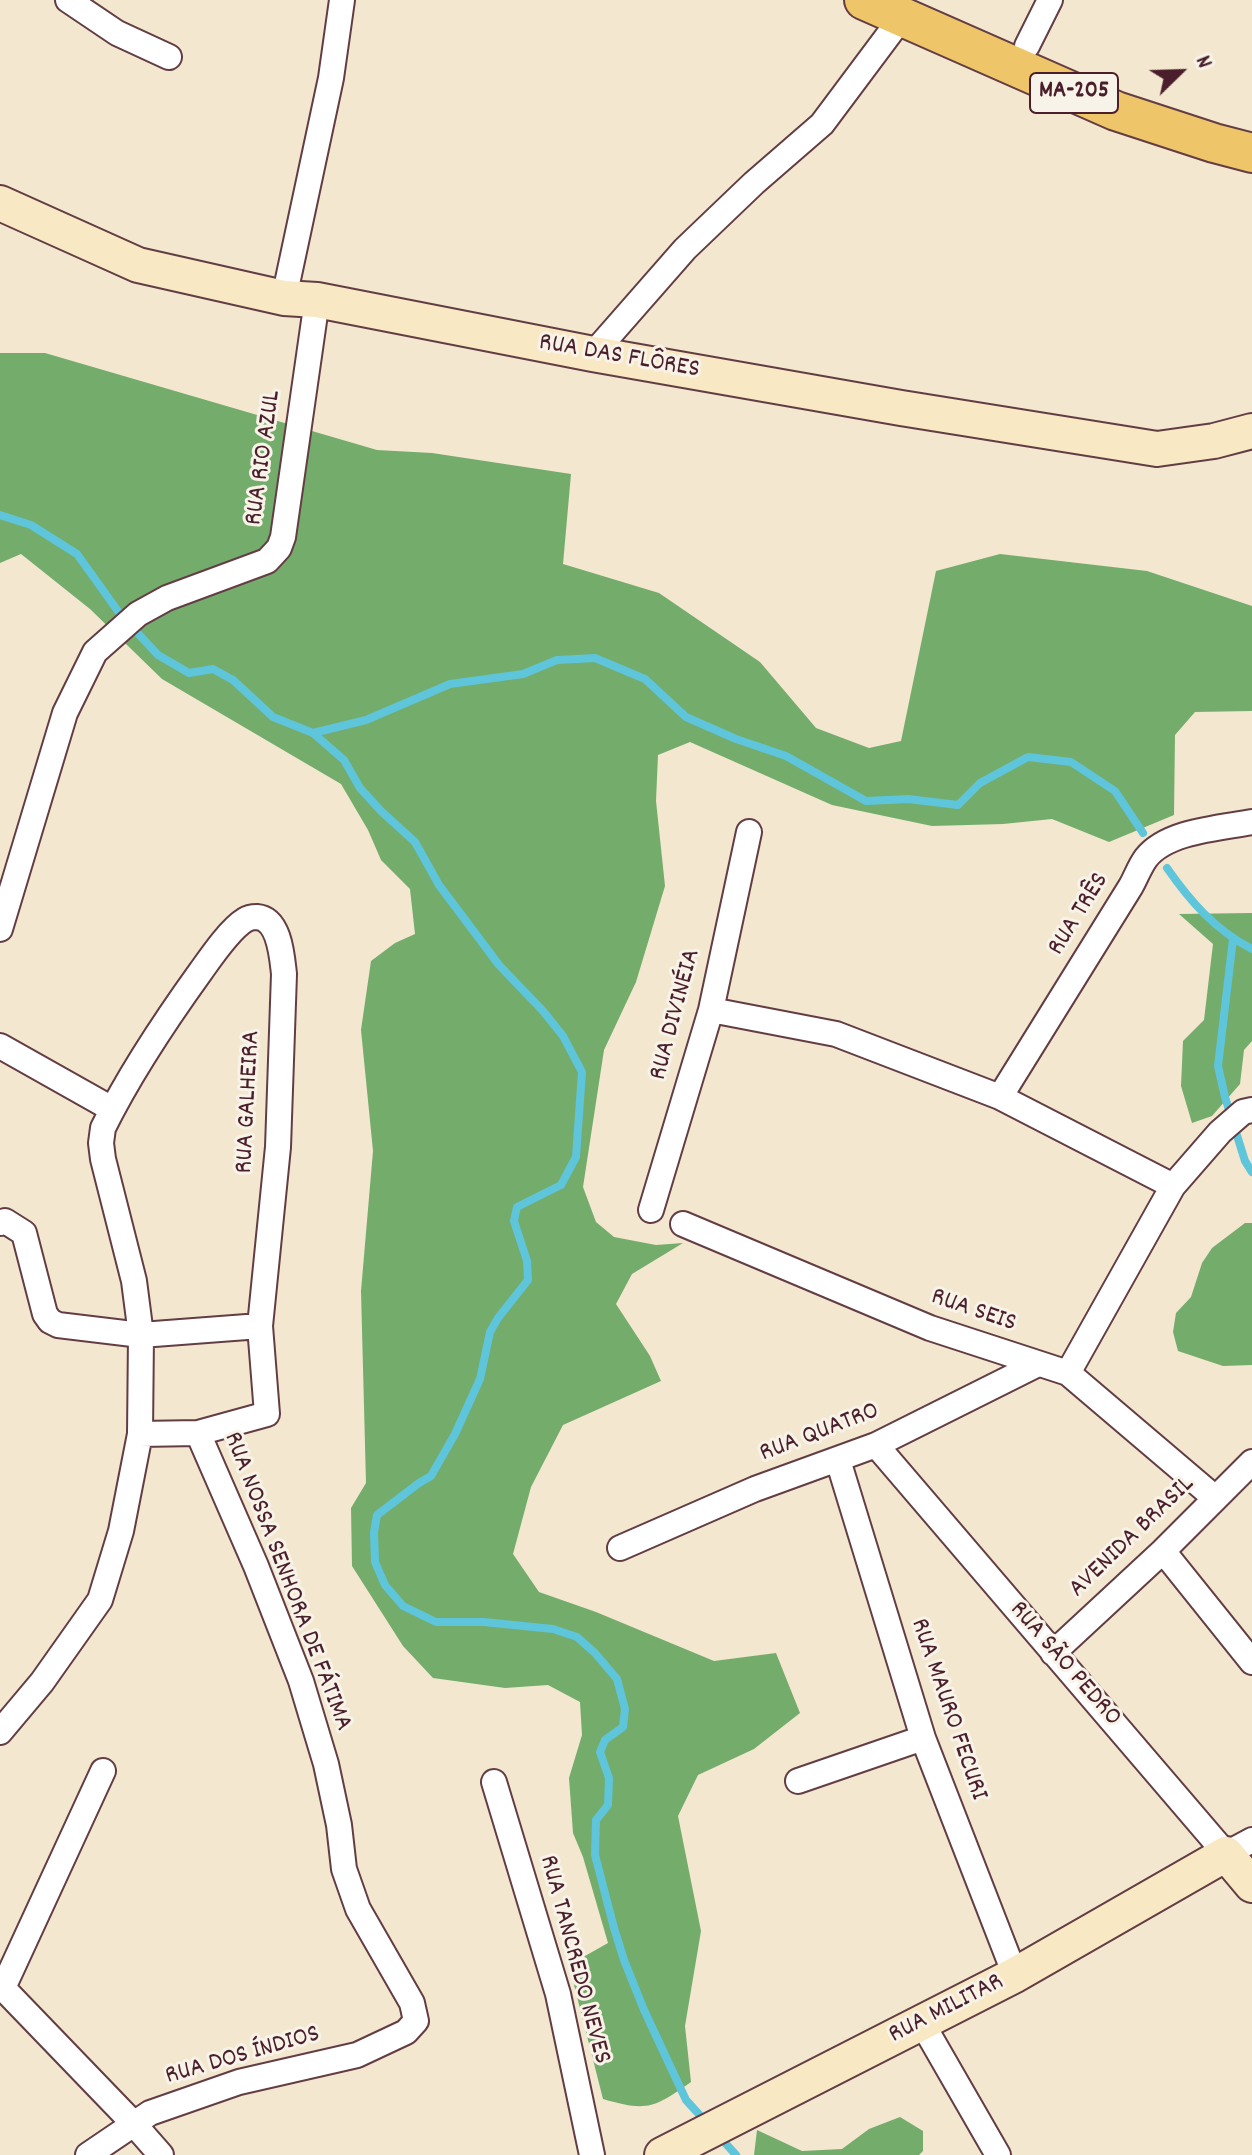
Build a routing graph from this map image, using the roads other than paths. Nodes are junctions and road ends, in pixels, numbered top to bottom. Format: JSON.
{"nodes":[{"id":1,"x":68,"y":0,"type":"edge"},
{"id":2,"x":342,"y":0,"type":"edge"},
{"id":3,"x":864,"y":0,"type":"edge"},
{"id":4,"x":1050,"y":0,"type":"edge"},
{"id":5,"x":910,"y":8,"type":"edge"},
{"id":6,"x":1027,"y":46,"type":"junction"},
{"id":7,"x":169,"y":57,"type":"dead end"},
{"id":8,"x":1252,"y":129,"type":"edge"},
{"id":9,"x":1252,"y":153,"type":"edge"},
{"id":10,"x":0,"y":203,"type":"edge"},
{"id":11,"x":300,"y":299,"type":"junction"},
{"id":12,"x":593,"y":354,"type":"junction"},
{"id":13,"x":1252,"y":431,"type":"edge"},
{"id":14,"x":1252,"y":822,"type":"edge"},
{"id":15,"x":749,"y":832,"type":"dead end"},
{"id":16,"x":0,"y":929,"type":"edge"},
{"id":17,"x":711,"y":1010,"type":"junction"},
{"id":18,"x":0,"y":1046,"type":"edge"},
{"id":19,"x":1000,"y":1097,"type":"junction"},
{"id":20,"x":112,"y":1109,"type":"junction"},
{"id":21,"x":1248,"y":1111,"type":"edge"},
{"id":22,"x":1173,"y":1186,"type":"junction"},
{"id":23,"x":651,"y":1210,"type":"dead end"},
{"id":24,"x":0,"y":1223,"type":"edge"},
{"id":25,"x":683,"y":1224,"type":"dead end"},
{"id":26,"x":260,"y":1326,"type":"junction"},
{"id":27,"x":141,"y":1335,"type":"junction"},
{"id":28,"x":1038,"y":1364,"type":"junction"},
{"id":29,"x":1068,"y":1373,"type":"junction"},
{"id":30,"x":198,"y":1433,"type":"junction"},
{"id":31,"x":140,"y":1434,"type":"junction"},
{"id":32,"x":876,"y":1445,"type":"junction"},
{"id":33,"x":838,"y":1460,"type":"junction"},
{"id":34,"x":1252,"y":1462,"type":"edge"},
{"id":35,"x":1215,"y":1498,"type":"junction"},
{"id":36,"x":620,"y":1548,"type":"dead end"},
{"id":37,"x":1163,"y":1551,"type":"junction"},
{"id":38,"x":1053,"y":1653,"type":"junction"},
{"id":39,"x":1252,"y":1662,"type":"edge"},
{"id":40,"x":0,"y":1732,"type":"edge"},
{"id":41,"x":923,"y":1738,"type":"junction"},
{"id":42,"x":103,"y":1771,"type":"dead end"},
{"id":43,"x":798,"y":1781,"type":"dead end"},
{"id":44,"x":494,"y":1782,"type":"dead end"},
{"id":45,"x":1239,"y":1847,"type":"edge"},
{"id":46,"x":1252,"y":1885,"type":"edge"},
{"id":47,"x":1015,"y":1975,"type":"junction"},
{"id":48,"x":2,"y":1986,"type":"edge"},
{"id":49,"x":416,"y":2021,"type":"joint"},
{"id":50,"x":922,"y":2023,"type":"junction"},
{"id":51,"x":133,"y":2123,"type":"junction"},
{"id":52,"x":88,"y":2155,"type":"edge"},
{"id":53,"x":161,"y":2155,"type":"edge"},
{"id":54,"x":592,"y":2155,"type":"edge"},
{"id":55,"x":662,"y":2155,"type":"edge"},
{"id":56,"x":998,"y":2155,"type":"edge"}],
"edges":[{"from":1,"to":7,"type":"street"},
{"from":2,"to":11,"type":"street","name":"RUA RIO AZUL"},
{"from":3,"to":5,"type":"main road","number":"MA-205"},
{"from":4,"to":6,"type":"street"},
{"from":5,"to":6,"type":"main road","number":"MA-205"},
{"from":5,"to":9,"type":"main road","number":"MA-205"},
{"from":5,"to":12,"type":"street"},
{"from":6,"to":8,"type":"main road","number":"MA-205"},
{"from":10,"to":11,"type":"street","name":"RUA DAS FLÔRES"},
{"from":11,"to":12,"type":"street","name":"RUA DAS FLÔRES"},
{"from":11,"to":16,"type":"street","name":"RUA RIO AZUL"},
{"from":12,"to":13,"type":"street","name":"RUA DAS FLÔRES"},
{"from":14,"to":19,"type":"street","name":"RUA TRÊS"},
{"from":15,"to":17,"type":"street","name":"RUA DIVINÉIA"},
{"from":17,"to":19,"type":"street"},
{"from":17,"to":23,"type":"street","name":"RUA DIVINÉIA"},
{"from":18,"to":20,"type":"street"},
{"from":19,"to":22,"type":"street"},
{"from":20,"to":26,"type":"street","name":"RUA GALHEIRA"},
{"from":20,"to":27,"type":"street"},
{"from":21,"to":22,"type":"street"},
{"from":22,"to":29,"type":"street"},
{"from":24,"to":27,"type":"street"},
{"from":25,"to":28,"type":"street","name":"RUA SEIS"},
{"from":26,"to":27,"type":"street"},
{"from":26,"to":30,"type":"street","name":"RUA GALHEIRA"},
{"from":27,"to":31,"type":"street"},
{"from":28,"to":29,"type":"street","name":"RUA SEIS"},
{"from":28,"to":32,"type":"street","name":"RUA QUATRO"},
{"from":29,"to":35,"type":"street","name":"RUA SEIS"},
{"from":30,"to":31,"type":"street","name":"RUA GALHEIRA"},
{"from":30,"to":49,"type":"street","name":"RUA NOSSA SENHORA DE FÁTIMA"},
{"from":31,"to":40,"type":"street"},
{"from":32,"to":33,"type":"street","name":"RUA QUATRO"},
{"from":32,"to":38,"type":"street","name":"RUA SÃO PEDRO"},
{"from":33,"to":36,"type":"street","name":"RUA QUATRO"},
{"from":33,"to":41,"type":"street","name":"RUA MAURO FECURI"},
{"from":34,"to":35,"type":"street","name":"AVENIDA BRASIL"},
{"from":35,"to":37,"type":"street","name":"AVENIDA BRASIL"},
{"from":37,"to":38,"type":"street","name":"AVENIDA BRASIL"},
{"from":37,"to":39,"type":"street"},
{"from":38,"to":45,"type":"street","name":"RUA SÃO PEDRO"},
{"from":41,"to":43,"type":"street"},
{"from":41,"to":47,"type":"street","name":"RUA MAURO FECURI"},
{"from":42,"to":48,"type":"street"},
{"from":44,"to":54,"type":"street","name":"RUA TANCREDO NEVES"},
{"from":45,"to":46,"type":"street","name":"RUA SÃO PEDRO"},
{"from":45,"to":47,"type":"street","name":"RUA MILITAR"},
{"from":47,"to":50,"type":"street","name":"RUA MILITAR"},
{"from":48,"to":51,"type":"street"},
{"from":49,"to":51,"type":"street","name":"RUA DOS ÍNDIOS"},
{"from":50,"to":55,"type":"street","name":"RUA MILITAR"},
{"from":50,"to":56,"type":"street"},
{"from":51,"to":52,"type":"street","name":"RUA DOS ÍNDIOS"},
{"from":51,"to":53,"type":"street"}]}
